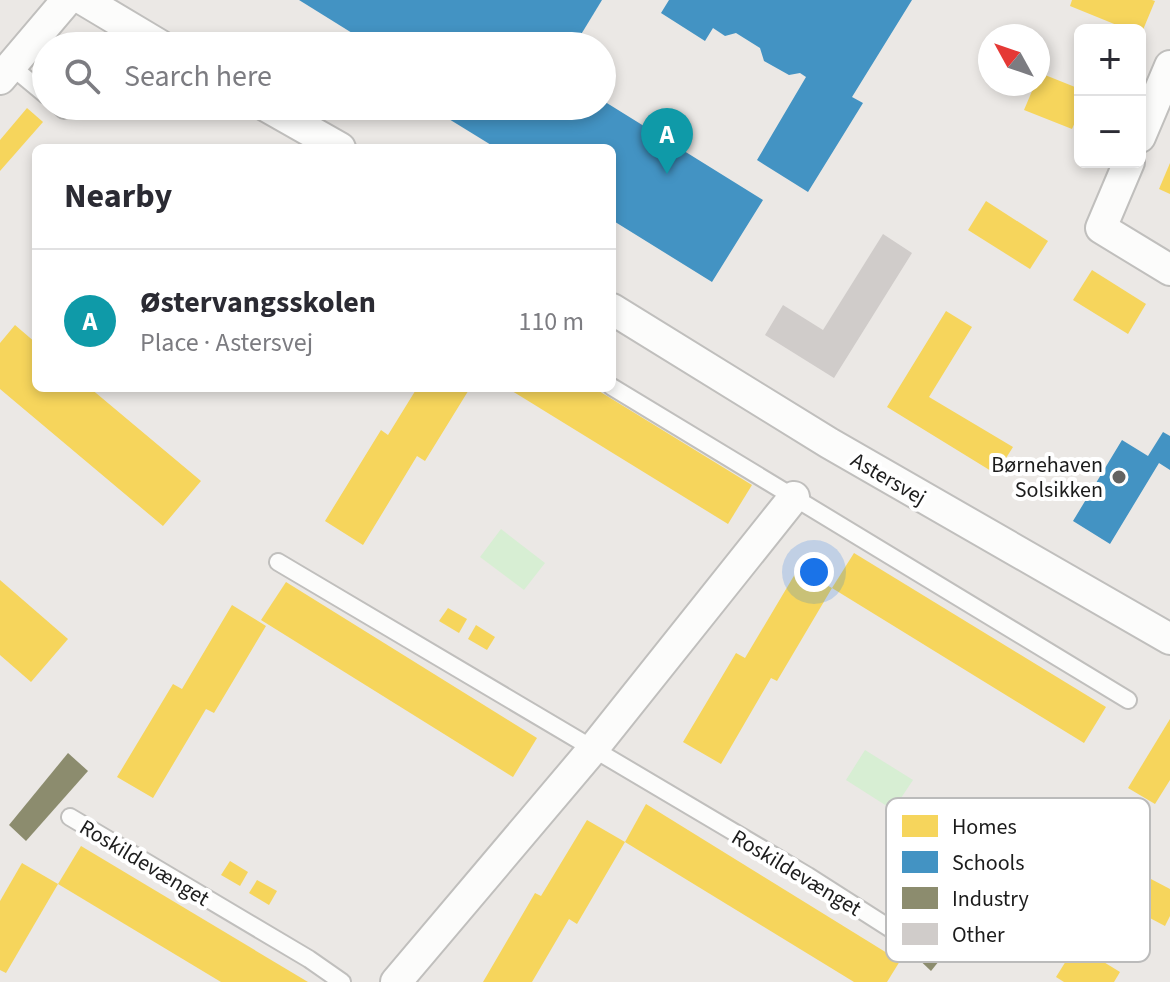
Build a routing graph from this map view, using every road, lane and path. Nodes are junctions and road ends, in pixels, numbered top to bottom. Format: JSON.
{"nodes":[{"id":1,"x":67,"y":0,"type":"edge"},
{"id":2,"x":84,"y":0,"type":"edge"},
{"id":3,"x":40,"y":32,"type":"edge"},
{"id":4,"x":138,"y":32,"type":"edge"},
{"id":5,"x":32,"y":41,"type":"edge"},
{"id":6,"x":1170,"y":66,"type":"edge"},
{"id":7,"x":6,"y":72,"type":"edge"},
{"id":8,"x":32,"y":87,"type":"edge"},
{"id":9,"x":291,"y":120,"type":"edge"},
{"id":10,"x":1146,"y":123,"type":"edge"},
{"id":11,"x":333,"y":144,"type":"edge"},
{"id":12,"x":1126,"y":168,"type":"edge"},
{"id":13,"x":1170,"y":270,"type":"edge"},
{"id":14,"x":616,"y":311,"type":"edge"},
{"id":15,"x":616,"y":389,"type":"edge"},
{"id":16,"x":794,"y":497,"type":"junction"},
{"id":17,"x":278,"y":562,"type":"dead end"},
{"id":18,"x":1169,"y":637,"type":"edge"},
{"id":19,"x":1128,"y":700,"type":"dead end"},
{"id":20,"x":593,"y":749,"type":"junction"},
{"id":21,"x":70,"y":817,"type":"dead end"},
{"id":22,"x":886,"y":926,"type":"edge"},
{"id":23,"x":342,"y":982,"type":"edge"},
{"id":24,"x":396,"y":982,"type":"edge"}],
"edges":[{"from":1,"to":3,"type":"street"},
{"from":2,"to":4,"type":"street"},
{"from":5,"to":7,"type":"street"},
{"from":6,"to":10,"type":"street"},
{"from":7,"to":8,"type":"lane"},
{"from":9,"to":11,"type":"street"},
{"from":12,"to":13,"type":"street"},
{"from":14,"to":18,"type":"street","name":"Astersvej"},
{"from":15,"to":16,"type":"lane"},
{"from":16,"to":19,"type":"lane"},
{"from":16,"to":20,"type":"street"},
{"from":17,"to":20,"type":"lane","name":"Roskildevænget"},
{"from":20,"to":22,"type":"lane","name":"Roskildevænget"},
{"from":20,"to":24,"type":"street"},
{"from":21,"to":23,"type":"lane","name":"Roskildevænget"}]}
